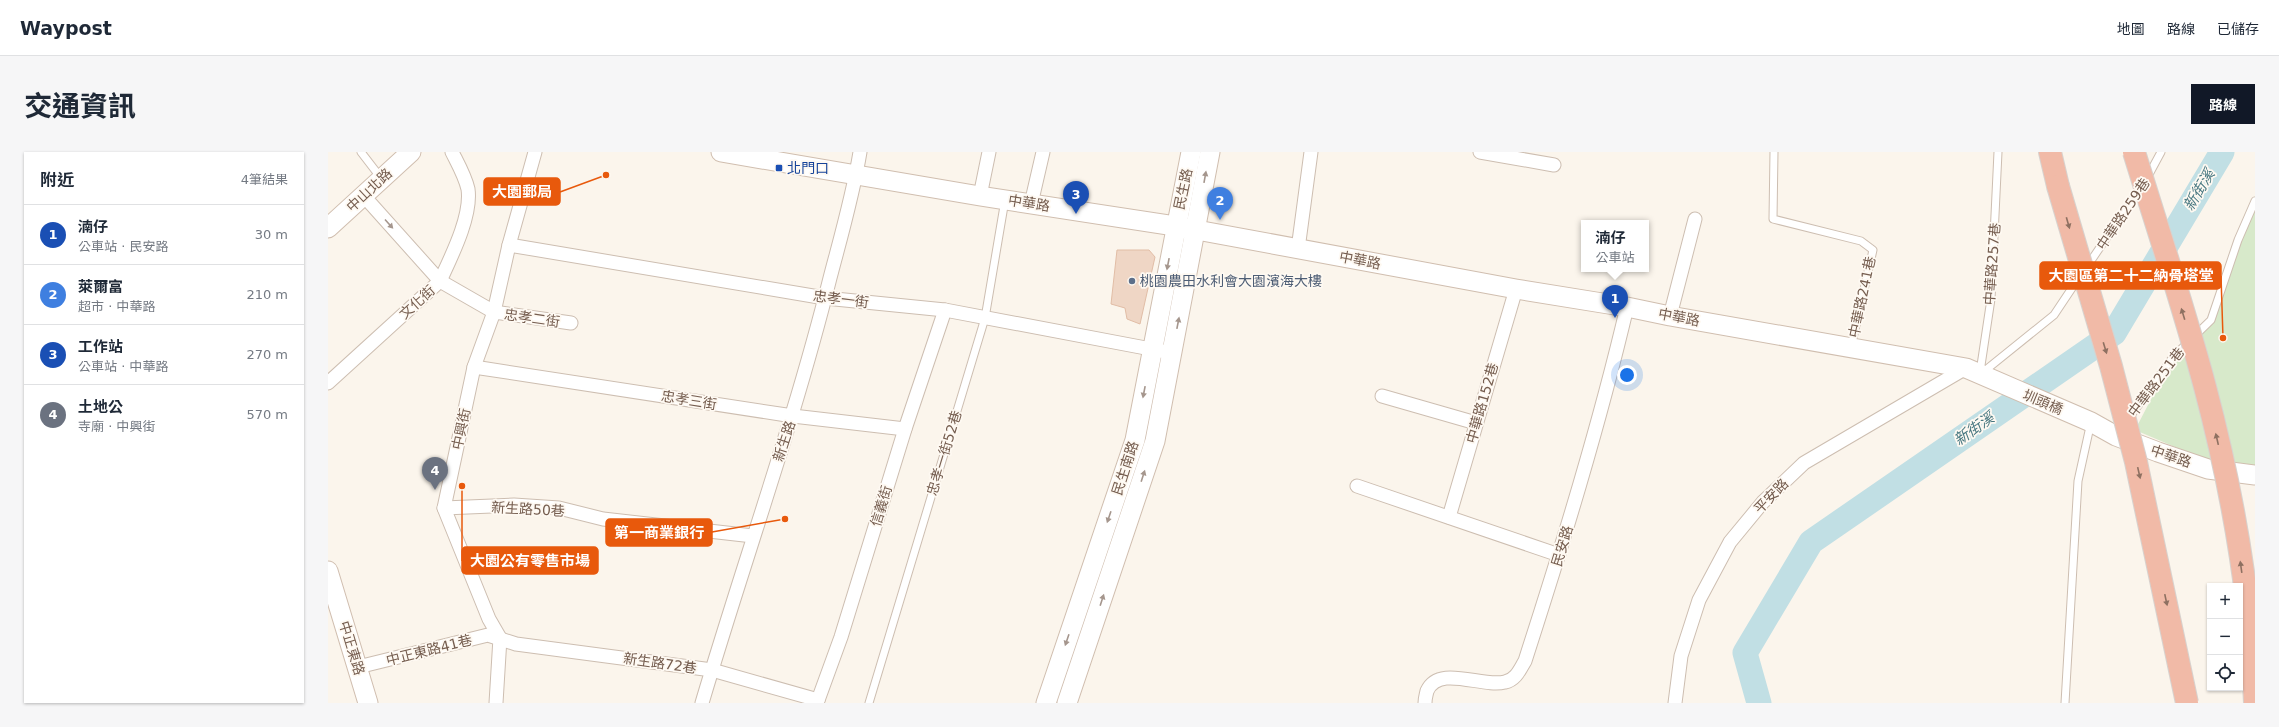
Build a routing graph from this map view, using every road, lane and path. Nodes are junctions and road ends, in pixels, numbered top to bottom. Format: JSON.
{"nodes":[{"id":1,"x":361,"y":152,"type":"edge"},
{"id":2,"x":411,"y":152,"type":"edge"},
{"id":3,"x":452,"y":152,"type":"edge"},
{"id":4,"x":535,"y":152,"type":"edge"},
{"id":5,"x":721,"y":152,"type":"edge"},
{"id":6,"x":860,"y":152,"type":"edge"},
{"id":7,"x":989,"y":152,"type":"edge"},
{"id":8,"x":1042,"y":152,"type":"edge"},
{"id":9,"x":1191,"y":152,"type":"edge"},
{"id":10,"x":1210,"y":152,"type":"edge"},
{"id":11,"x":1311,"y":152,"type":"edge"},
{"id":12,"x":1480,"y":152,"type":"edge"},
{"id":13,"x":1774,"y":152,"type":"edge"},
{"id":14,"x":1998,"y":152,"type":"edge"},
{"id":15,"x":2050,"y":152,"type":"edge"},
{"id":16,"x":2134,"y":152,"type":"edge"},
{"id":17,"x":2161,"y":152,"type":"edge"},
{"id":18,"x":1554,"y":165,"type":"dead end"},
{"id":19,"x":856,"y":176,"type":"junction"},
{"id":20,"x":382,"y":178,"type":"junction"},
{"id":21,"x":363,"y":195,"type":"junction"},
{"id":22,"x":980,"y":196,"type":"junction"},
{"id":23,"x":1005,"y":200,"type":"junction"},
{"id":24,"x":2255,"y":200,"type":"edge"},
{"id":25,"x":1031,"y":204,"type":"junction"},
{"id":26,"x":1696,"y":219,"type":"dead end"},
{"id":27,"x":1176,"y":226,"type":"junction"},
{"id":28,"x":328,"y":228,"type":"edge"},
{"id":29,"x":1196,"y":230,"type":"junction"},
{"id":30,"x":509,"y":245,"type":"junction"},
{"id":31,"x":1298,"y":249,"type":"junction"},
{"id":32,"x":440,"y":281,"type":"junction"},
{"id":33,"x":1516,"y":289,"type":"junction"},
{"id":34,"x":825,"y":298,"type":"junction"},
{"id":35,"x":1627,"y":307,"type":"junction"},
{"id":36,"x":945,"y":310,"type":"junction"},
{"id":37,"x":494,"y":312,"type":"junction"},
{"id":38,"x":1670,"y":316,"type":"junction"},
{"id":39,"x":985,"y":318,"type":"junction"},
{"id":40,"x":571,"y":323,"type":"dead end"},
{"id":41,"x":1851,"y":347,"type":"junction"},
{"id":42,"x":1152,"y":349,"type":"junction"},
{"id":43,"x":1172,"y":353,"type":"junction"},
{"id":44,"x":474,"y":367,"type":"junction"},
{"id":45,"x":1981,"y":375,"type":"junction"},
{"id":46,"x":328,"y":383,"type":"edge"},
{"id":47,"x":1382,"y":396,"type":"dead end"},
{"id":48,"x":793,"y":416,"type":"junction"},
{"id":49,"x":2091,"y":422,"type":"junction"},
{"id":50,"x":1476,"y":423,"type":"junction"},
{"id":51,"x":905,"y":429,"type":"junction"},
{"id":52,"x":2116,"y":436,"type":"junction"},
{"id":53,"x":2255,"y":475,"type":"edge"},
{"id":54,"x":1357,"y":486,"type":"dead end"},
{"id":55,"x":444,"y":508,"type":"junction"},
{"id":56,"x":1449,"y":517,"type":"junction"},
{"id":57,"x":753,"y":536,"type":"junction"},
{"id":58,"x":1559,"y":555,"type":"junction"},
{"id":59,"x":328,"y":571,"type":"edge"},
{"id":60,"x":500,"y":638,"type":"junction"},
{"id":61,"x":358,"y":667,"type":"junction"},
{"id":62,"x":712,"y":670,"type":"junction"},
{"id":63,"x":821,"y":702,"type":"edge"},
{"id":64,"x":368,"y":703,"type":"edge"},
{"id":65,"x":496,"y":703,"type":"edge"},
{"id":66,"x":702,"y":703,"type":"edge"},
{"id":67,"x":870,"y":703,"type":"edge"},
{"id":68,"x":1046,"y":703,"type":"edge"},
{"id":69,"x":1067,"y":703,"type":"edge"},
{"id":70,"x":1425,"y":703,"type":"edge"},
{"id":71,"x":1675,"y":703,"type":"edge"},
{"id":72,"x":2065,"y":703,"type":"edge"},
{"id":73,"x":2186,"y":703,"type":"edge"},
{"id":74,"x":2255,"y":703,"type":"edge"}],
"edges":[{"from":1,"to":20,"type":"lane"},
{"from":2,"to":20,"type":"main road","name":"中山北路"},
{"from":3,"to":32,"type":"street","name":"文化街"},
{"from":4,"to":30,"type":"street","name":"中興街"},
{"from":5,"to":19,"type":"main road","name":"中華路"},
{"from":6,"to":19,"type":"street","name":"新生路"},
{"from":7,"to":22,"type":"street"},
{"from":8,"to":25,"type":"street"},
{"from":9,"to":27,"type":"main road","name":"民生路"},
{"from":29,"to":10,"type":"main road","name":"民生路","one_way":true},
{"from":11,"to":31,"type":"street"},
{"from":12,"to":18,"type":"street"},
{"from":13,"to":41,"type":"lane","name":"中華路241巷"},
{"from":14,"to":45,"type":"lane","name":"中華路257巷"},
{"from":15,"to":73,"type":"highway","one_way":true,"bridge":true},
{"from":74,"to":16,"type":"highway","one_way":true,"bridge":true},
{"from":17,"to":45,"type":"lane","name":"中華路259巷"},
{"from":19,"to":22,"type":"main road","name":"中華路"},
{"from":19,"to":34,"type":"street","name":"新生路"},
{"from":20,"to":21,"type":"main road","name":"中山北路"},
{"from":21,"to":28,"type":"main road","name":"中山北路"},
{"from":21,"to":32,"type":"street","one_way":true},
{"from":22,"to":23,"type":"main road","name":"中華路"},
{"from":23,"to":25,"type":"main road","name":"中華路"},
{"from":23,"to":39,"type":"lane","name":"忠孝一街52巷"},
{"from":24,"to":52,"type":"lane","name":"中華路251巷"},
{"from":25,"to":27,"type":"main road","name":"中華路"},
{"from":26,"to":38,"type":"street"},
{"from":27,"to":29,"type":"main road","name":"中華路"},
{"from":27,"to":42,"type":"main road","name":"民生南路","one_way":true},
{"from":29,"to":31,"type":"main road","name":"中華路"},
{"from":43,"to":29,"type":"main road","name":"民生南路","one_way":true},
{"from":30,"to":34,"type":"street","name":"忠孝一街"},
{"from":30,"to":37,"type":"street","name":"中興街"},
{"from":31,"to":33,"type":"main road","name":"中華路"},
{"from":32,"to":37,"type":"street"},
{"from":32,"to":46,"type":"street","name":"文化街"},
{"from":33,"to":35,"type":"main road","name":"中華路"},
{"from":33,"to":50,"type":"street","name":"中華路152巷"},
{"from":34,"to":36,"type":"street","name":"忠孝一街"},
{"from":34,"to":48,"type":"street","name":"新生路"},
{"from":35,"to":38,"type":"main road","name":"中華路"},
{"from":35,"to":58,"type":"street","name":"民安路"},
{"from":36,"to":39,"type":"street","name":"忠孝一街"},
{"from":36,"to":51,"type":"street","name":"信義街"},
{"from":37,"to":40,"type":"street","name":"忠孝二街"},
{"from":37,"to":44,"type":"street","name":"中興街"},
{"from":38,"to":41,"type":"main road","name":"中華路"},
{"from":39,"to":42,"type":"street","name":"忠孝一街"},
{"from":39,"to":67,"type":"lane","name":"忠孝一街52巷"},
{"from":41,"to":45,"type":"main road","name":"中華路"},
{"from":42,"to":43,"type":"street","name":"忠孝一街"},
{"from":42,"to":68,"type":"main road","name":"民生南路","one_way":true},
{"from":69,"to":43,"type":"main road","name":"民生南路","one_way":true},
{"from":44,"to":48,"type":"street","name":"忠孝三街"},
{"from":44,"to":55,"type":"street","name":"中興街"},
{"from":45,"to":49,"type":"main road","name":"圳頭橋"},
{"from":45,"to":71,"type":"street","name":"平安路"},
{"from":47,"to":50,"type":"street"},
{"from":48,"to":51,"type":"street","name":"忠孝三街"},
{"from":48,"to":57,"type":"street","name":"新生路"},
{"from":49,"to":52,"type":"main road","name":"中華路"},
{"from":49,"to":72,"type":"lane"},
{"from":50,"to":56,"type":"street","name":"中華路152巷"},
{"from":51,"to":63,"type":"street","name":"信義街"},
{"from":52,"to":53,"type":"main road","name":"中華路"},
{"from":54,"to":56,"type":"street"},
{"from":55,"to":57,"type":"street","name":"新生路50巷"},
{"from":55,"to":60,"type":"street"},
{"from":56,"to":58,"type":"street"},
{"from":57,"to":62,"type":"street","name":"新生路"},
{"from":58,"to":70,"type":"street","name":"民安路"},
{"from":59,"to":61,"type":"main road","name":"中正東路"},
{"from":60,"to":61,"type":"street","name":"中正東路41巷"},
{"from":60,"to":62,"type":"street","name":"新生路72巷"},
{"from":60,"to":65,"type":"street"},
{"from":61,"to":64,"type":"main road","name":"中正東路"},
{"from":62,"to":63,"type":"street","name":"新生路72巷"},
{"from":62,"to":66,"type":"street","name":"新生路"}]}
